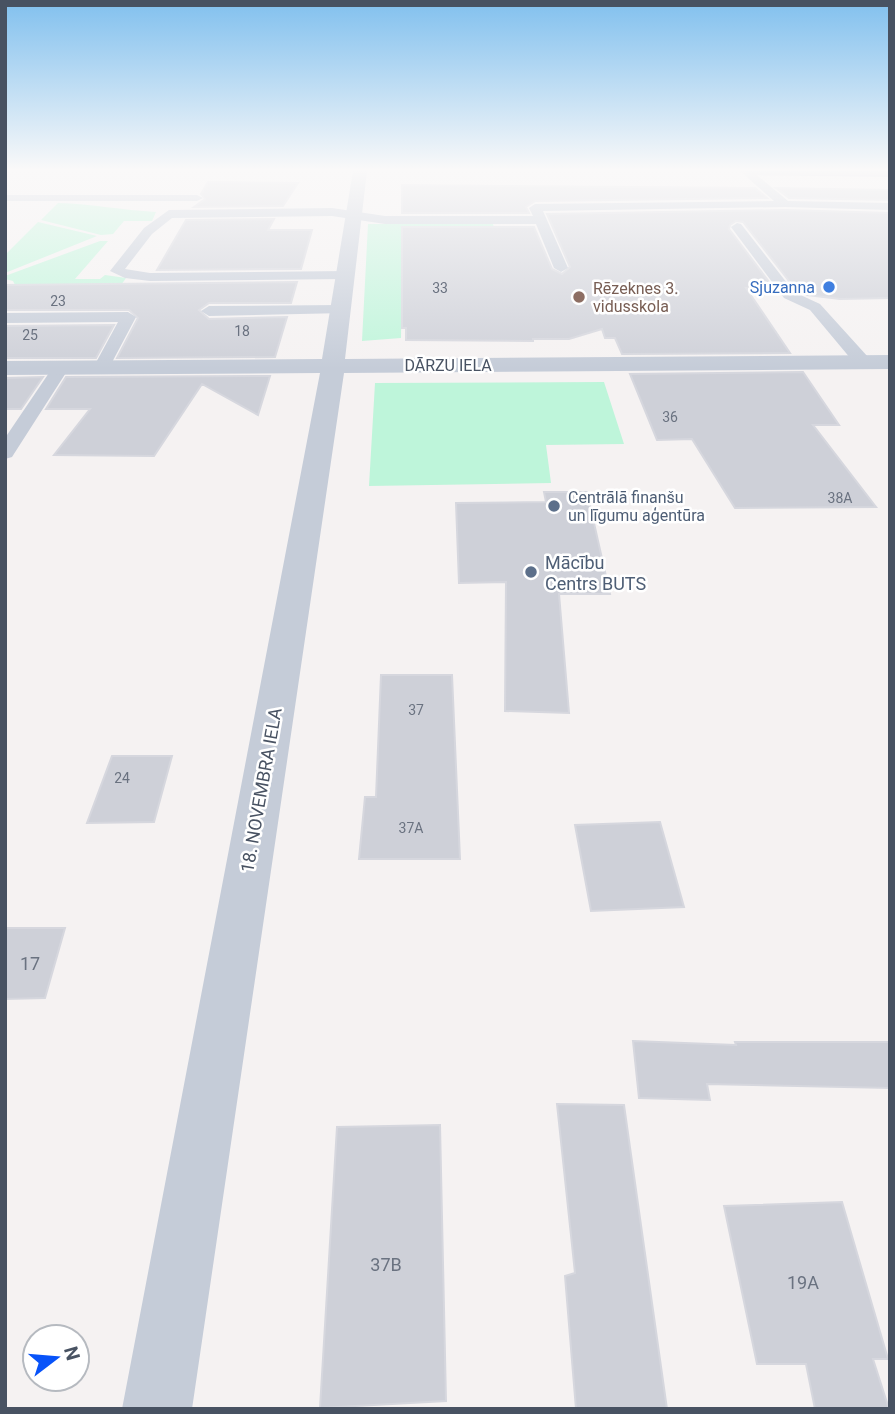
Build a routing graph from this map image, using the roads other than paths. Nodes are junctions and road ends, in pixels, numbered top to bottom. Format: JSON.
{"nodes":[{"id":1,"x":143,"y":237,"type":"edge"},
{"id":2,"x":351,"y":237,"type":"edge"},
{"id":3,"x":548,"y":237,"type":"edge"},
{"id":4,"x":745,"y":237,"type":"edge"},
{"id":5,"x":561,"y":268,"type":"dead end"},
{"id":6,"x":343,"y":293,"type":"junction"},
{"id":7,"x":209,"y":311,"type":"dead end"},
{"id":8,"x":5,"y":318,"type":"edge"},
{"id":9,"x":862,"y":361,"type":"junction"},
{"id":10,"x":890,"y":362,"type":"edge"},
{"id":11,"x":332,"y":366,"type":"junction"},
{"id":12,"x":5,"y":368,"type":"edge"},
{"id":13,"x":61,"y":368,"type":"junction"},
{"id":14,"x":100,"y":368,"type":"junction"},
{"id":15,"x":30,"y":415,"type":"junction"},
{"id":16,"x":5,"y":416,"type":"edge"},
{"id":17,"x":5,"y":453,"type":"edge"},
{"id":18,"x":157,"y":1409,"type":"edge"}],
"edges":[{"from":1,"to":6,"type":"lane"},
{"from":2,"to":6,"type":"street","name":"18. NOVEMBRA IELA"},
{"from":3,"to":5,"type":"lane"},
{"from":4,"to":9,"type":"lane"},
{"from":6,"to":7,"type":"lane"},
{"from":6,"to":11,"type":"street","name":"18. NOVEMBRA IELA"},
{"from":8,"to":14,"type":"lane"},
{"from":9,"to":10,"type":"street","name":"DĀRZU IELA"},
{"from":9,"to":11,"type":"street","name":"DĀRZU IELA"},
{"from":11,"to":14,"type":"street","name":"DĀRZU IELA"},
{"from":11,"to":18,"type":"street","name":"18. NOVEMBRA IELA"},
{"from":12,"to":13,"type":"street","name":"DĀRZU IELA"},
{"from":13,"to":14,"type":"street","name":"DĀRZU IELA"},
{"from":13,"to":15,"type":"lane"},
{"from":15,"to":16,"type":"lane"},
{"from":15,"to":17,"type":"lane"}]}
